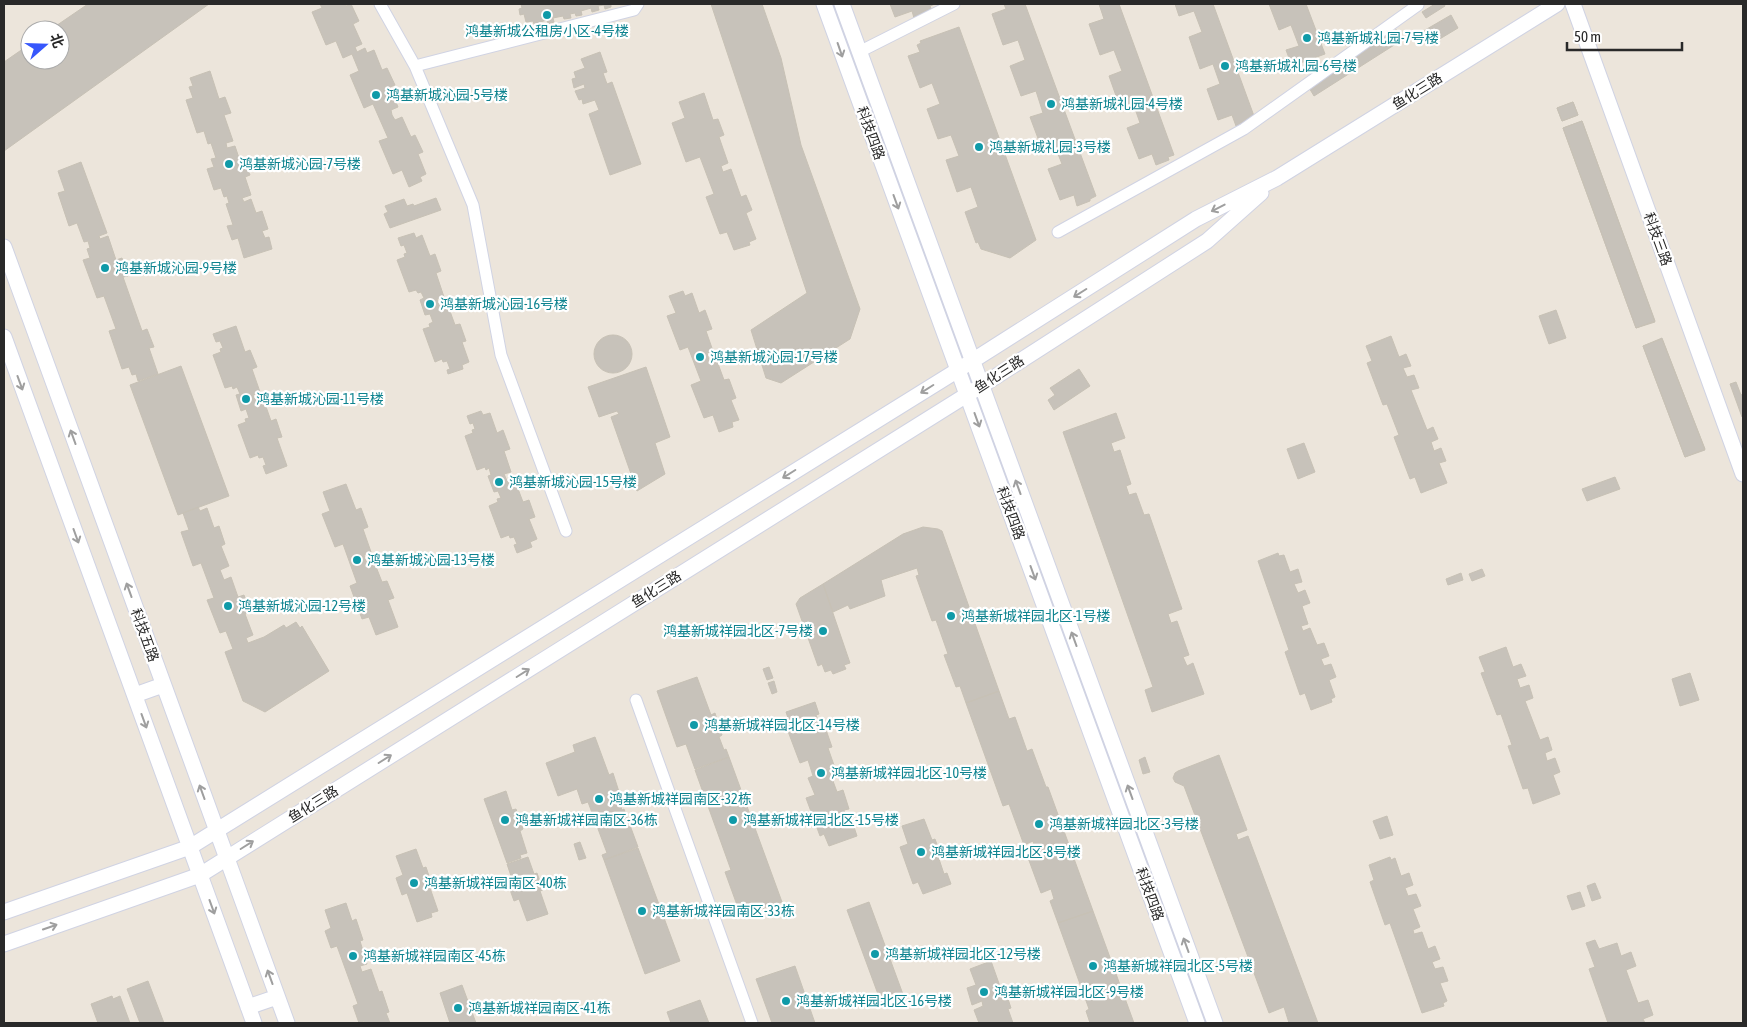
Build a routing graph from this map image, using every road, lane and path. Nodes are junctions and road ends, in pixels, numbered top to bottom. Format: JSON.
{"nodes":[{"id":1,"x":380,"y":4,"type":"edge"},
{"id":2,"x":638,"y":4,"type":"edge"},
{"id":3,"x":824,"y":4,"type":"edge"},
{"id":4,"x":842,"y":4,"type":"edge"},
{"id":5,"x":954,"y":4,"type":"edge"},
{"id":6,"x":1417,"y":4,"type":"edge"},
{"id":7,"x":1557,"y":4,"type":"edge"},
{"id":8,"x":1572,"y":4,"type":"edge"},
{"id":9,"x":860,"y":52,"type":"junction"},
{"id":10,"x":415,"y":66,"type":"junction"},
{"id":11,"x":1278,"y":178,"type":"junction"},
{"id":12,"x":1058,"y":232,"type":"dead end"},
{"id":13,"x":4,"y":247,"type":"edge"},
{"id":14,"x":4,"y":337,"type":"edge"},
{"id":15,"x":972,"y":361,"type":"junction"},
{"id":16,"x":958,"y":370,"type":"junction"},
{"id":17,"x":981,"y":386,"type":"junction"},
{"id":18,"x":968,"y":395,"type":"junction"},
{"id":19,"x":1743,"y":474,"type":"edge"},
{"id":20,"x":566,"y":531,"type":"dead end"},
{"id":21,"x":164,"y":685,"type":"junction"},
{"id":22,"x":135,"y":696,"type":"junction"},
{"id":23,"x":636,"y":700,"type":"dead end"},
{"id":24,"x":217,"y":831,"type":"junction"},
{"id":25,"x":190,"y":847,"type":"junction"},
{"id":26,"x":226,"y":858,"type":"junction"},
{"id":27,"x":200,"y":875,"type":"junction"},
{"id":28,"x":4,"y":912,"type":"edge"},
{"id":29,"x":4,"y":944,"type":"edge"},
{"id":30,"x":277,"y":997,"type":"junction"},
{"id":31,"x":248,"y":1007,"type":"junction"},
{"id":32,"x":254,"y":1023,"type":"edge"},
{"id":33,"x":287,"y":1023,"type":"edge"},
{"id":34,"x":752,"y":1023,"type":"edge"},
{"id":35,"x":1197,"y":1023,"type":"edge"},
{"id":36,"x":1215,"y":1023,"type":"edge"}],
"edges":[{"from":1,"to":10,"type":"street"},
{"from":2,"to":10,"type":"street"},
{"from":3,"to":16,"type":"street","name":"科技四路","one_way":true},
{"from":4,"to":9,"type":"street","name":"科技四路"},
{"from":5,"to":9,"type":"street"},
{"from":6,"to":12,"type":"street"},
{"from":7,"to":11,"type":"street","name":"鱼化三路"},
{"from":8,"to":19,"type":"street","name":"科技三路"},
{"from":9,"to":15,"type":"street","name":"科技四路"},
{"from":10,"to":20,"type":"street"},
{"from":11,"to":15,"type":"street","name":"鱼化三路","one_way":true},
{"from":11,"to":17,"type":"street","name":"鱼化三路"},
{"from":21,"to":13,"type":"street","name":"科技五路","one_way":true},
{"from":14,"to":22,"type":"street","one_way":true},
{"from":15,"to":16,"type":"street","name":"鱼化三路"},
{"from":15,"to":17,"type":"street","name":"科技四路"},
{"from":16,"to":18,"type":"street","name":"科技四路"},
{"from":16,"to":24,"type":"street","name":"鱼化三路","one_way":true},
{"from":17,"to":18,"type":"street","name":"鱼化三路"},
{"from":36,"to":17,"type":"street","name":"科技四路","one_way":true},
{"from":26,"to":18,"type":"street","name":"鱼化三路","one_way":true},
{"from":18,"to":35,"type":"street","name":"科技四路","one_way":true},
{"from":21,"to":22,"type":"street"},
{"from":24,"to":21,"type":"street","name":"科技五路","one_way":true},
{"from":22,"to":25,"type":"street","one_way":true},
{"from":23,"to":34,"type":"street"},
{"from":24,"to":25,"type":"street","name":"鱼化三路"},
{"from":24,"to":26,"type":"street","name":"科技五路"},
{"from":25,"to":27,"type":"street"},
{"from":25,"to":28,"type":"street","name":"鱼化三路"},
{"from":26,"to":27,"type":"street","name":"鱼化三路"},
{"from":30,"to":26,"type":"street","name":"科技五路","one_way":true},
{"from":29,"to":27,"type":"street","name":"鱼化三路","one_way":true},
{"from":27,"to":31,"type":"street","one_way":true},
{"from":30,"to":31,"type":"street"},
{"from":30,"to":33,"type":"street","name":"科技五路"},
{"from":31,"to":32,"type":"street"}]}
